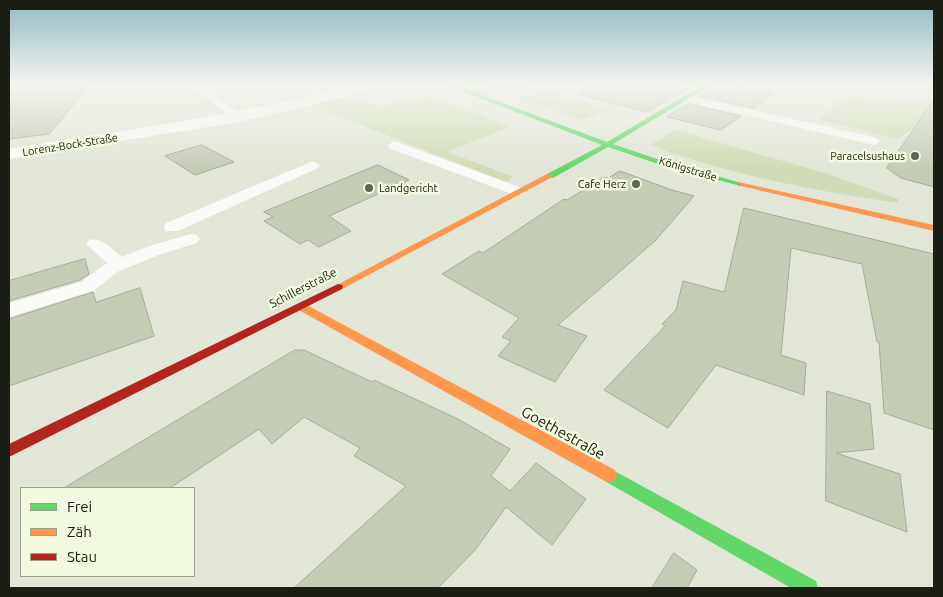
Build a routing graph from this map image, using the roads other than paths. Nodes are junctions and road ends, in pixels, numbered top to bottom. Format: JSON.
{"nodes":[{"id":1,"x":232,"y":113,"type":"edge"},
{"id":2,"x":258,"y":113,"type":"edge"},
{"id":3,"x":524,"y":113,"type":"edge"},
{"id":4,"x":660,"y":113,"type":"edge"},
{"id":5,"x":750,"y":113,"type":"edge"},
{"id":6,"x":238,"y":117,"type":"junction"},
{"id":7,"x":874,"y":141,"type":"dead end"},
{"id":8,"x":607,"y":144,"type":"junction"},
{"id":9,"x":394,"y":145,"type":"dead end"},
{"id":10,"x":9,"y":154,"type":"edge"},
{"id":11,"x":313,"y":165,"type":"dead end"},
{"id":12,"x":517,"y":191,"type":"junction"},
{"id":13,"x":172,"y":227,"type":"dead end"},
{"id":14,"x":934,"y":228,"type":"edge"},
{"id":15,"x":191,"y":239,"type":"dead end"},
{"id":16,"x":95,"y":244,"type":"dead end"},
{"id":17,"x":119,"y":264,"type":"junction"},
{"id":18,"x":301,"y":306,"type":"junction"},
{"id":19,"x":9,"y":310,"type":"edge"},
{"id":20,"x":9,"y":451,"type":"edge"},
{"id":21,"x":809,"y":588,"type":"edge"}],
"edges":[{"from":1,"to":6,"type":"lane"},
{"from":2,"to":6,"type":"street","name":"Lorenz-Bock-Straße"},
{"from":3,"to":8,"type":"street","name":"Königstraße"},
{"from":4,"to":8,"type":"street","name":"Schillerstraße"},
{"from":5,"to":7,"type":"lane"},
{"from":6,"to":10,"type":"street","name":"Lorenz-Bock-Straße"},
{"from":8,"to":12,"type":"street","name":"Schillerstraße"},
{"from":8,"to":14,"type":"street","name":"Königstraße"},
{"from":9,"to":12,"type":"lane"},
{"from":11,"to":13,"type":"lane"},
{"from":12,"to":18,"type":"street","name":"Schillerstraße"},
{"from":15,"to":17,"type":"lane"},
{"from":16,"to":17,"type":"lane"},
{"from":17,"to":19,"type":"lane"},
{"from":18,"to":20,"type":"street","name":"Schillerstraße"},
{"from":18,"to":21,"type":"street","name":"Goethestraße"}]}
